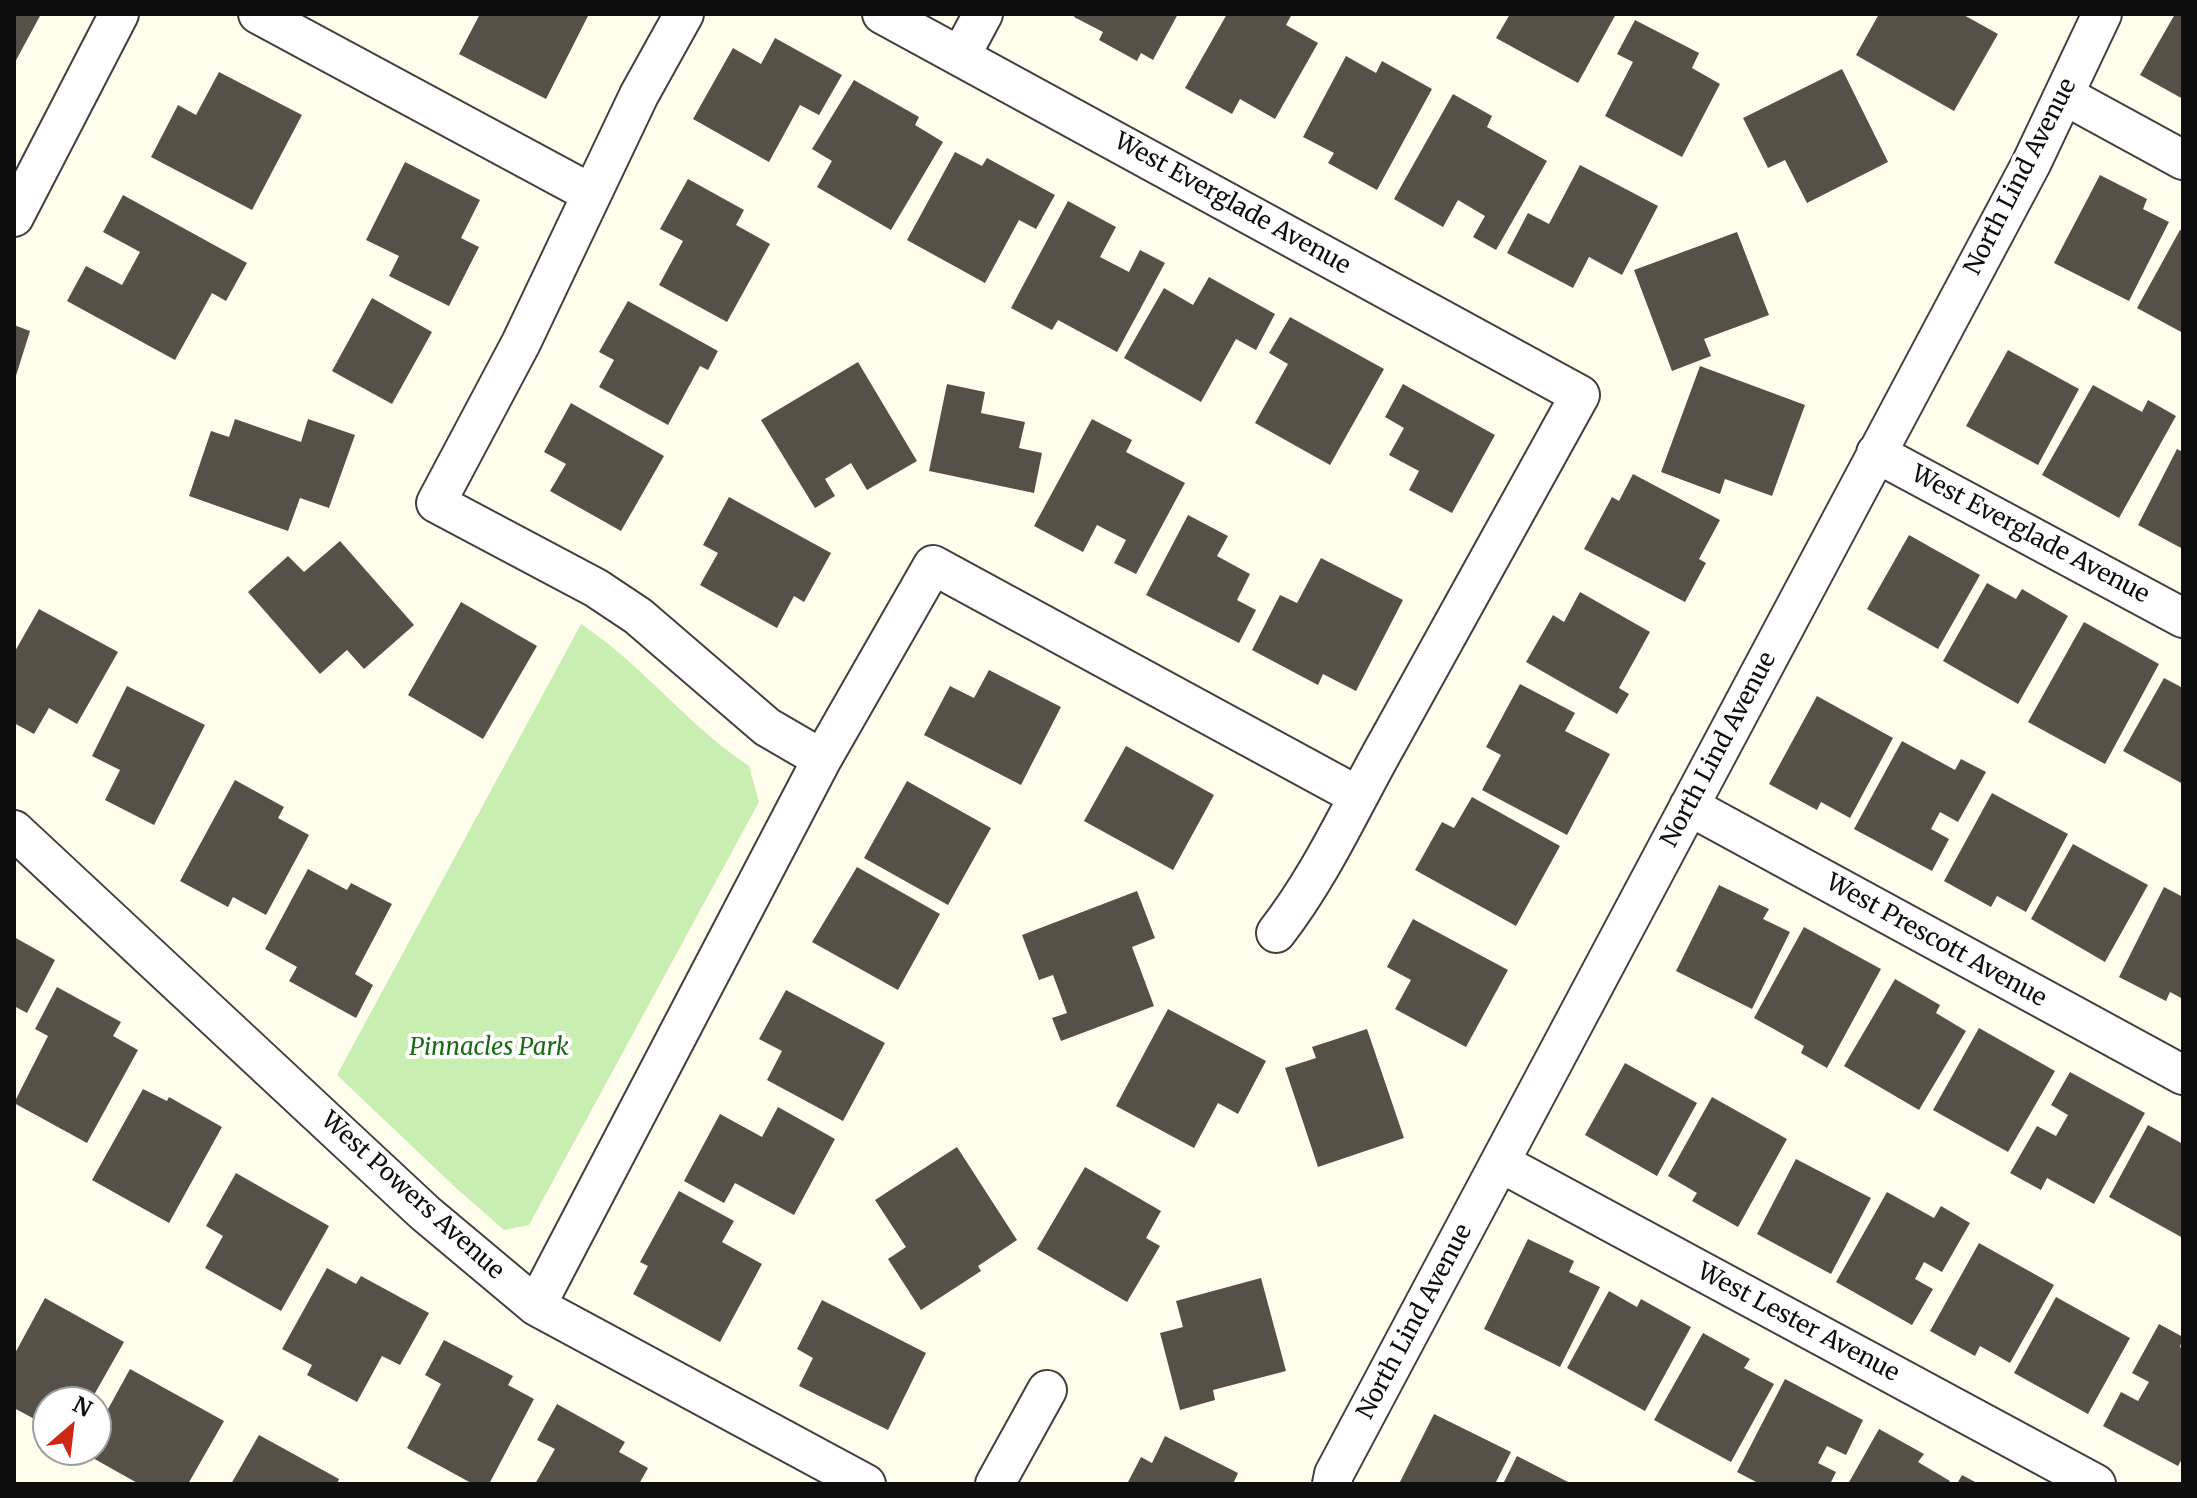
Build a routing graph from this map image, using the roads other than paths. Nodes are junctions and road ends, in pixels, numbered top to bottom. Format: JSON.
{"nodes":[{"id":1,"x":119,"y":14,"type":"edge"},
{"id":2,"x":258,"y":14,"type":"edge"},
{"id":3,"x":684,"y":14,"type":"edge"},
{"id":4,"x":882,"y":14,"type":"edge"},
{"id":5,"x":983,"y":14,"type":"edge"},
{"id":6,"x":2102,"y":14,"type":"edge"},
{"id":7,"x":961,"y":55,"type":"junction"},
{"id":8,"x":2064,"y":95,"type":"junction"},
{"id":9,"x":2183,"y":160,"type":"edge"},
{"id":10,"x":592,"y":194,"type":"junction"},
{"id":11,"x":14,"y":217,"type":"edge"},
{"id":12,"x":1876,"y":453,"type":"junction"},
{"id":13,"x":2183,"y":618,"type":"edge"},
{"id":14,"x":822,"y":759,"type":"junction"},
{"id":15,"x":1358,"y":796,"type":"junction"},
{"id":16,"x":1689,"y":806,"type":"junction"},
{"id":17,"x":14,"y":830,"type":"edge"},
{"id":18,"x":1276,"y":933,"type":"dead end"},
{"id":19,"x":2183,"y":1075,"type":"edge"},
{"id":20,"x":1501,"y":1163,"type":"junction"},
{"id":21,"x":536,"y":1306,"type":"junction"},
{"id":22,"x":1047,"y":1390,"type":"dead end"},
{"id":23,"x":866,"y":1484,"type":"edge"},
{"id":24,"x":995,"y":1484,"type":"edge"},
{"id":25,"x":1332,"y":1484,"type":"edge"},
{"id":26,"x":2096,"y":1484,"type":"edge"}],
"edges":[{"from":1,"to":11,"type":"street"},
{"from":2,"to":10,"type":"street"},
{"from":3,"to":10,"type":"street"},
{"from":4,"to":7,"type":"street","name":"West Everglade Avenue"},
{"from":5,"to":7,"type":"street"},
{"from":6,"to":8,"type":"street","name":"North Lind Avenue"},
{"from":7,"to":15,"type":"street","name":"West Everglade Avenue"},
{"from":8,"to":9,"type":"street"},
{"from":8,"to":12,"type":"street","name":"North Lind Avenue"},
{"from":10,"to":14,"type":"street"},
{"from":12,"to":13,"type":"street","name":"West Everglade Avenue"},
{"from":12,"to":16,"type":"street","name":"North Lind Avenue"},
{"from":14,"to":15,"type":"street"},
{"from":14,"to":21,"type":"street"},
{"from":15,"to":18,"type":"street"},
{"from":16,"to":19,"type":"street","name":"West Prescott Avenue"},
{"from":16,"to":20,"type":"street","name":"North Lind Avenue"},
{"from":17,"to":21,"type":"street","name":"West Powers Avenue"},
{"from":20,"to":25,"type":"street","name":"North Lind Avenue"},
{"from":20,"to":26,"type":"street","name":"West Lester Avenue"},
{"from":21,"to":23,"type":"street","name":"West Powers Avenue"},
{"from":22,"to":24,"type":"street"}]}
